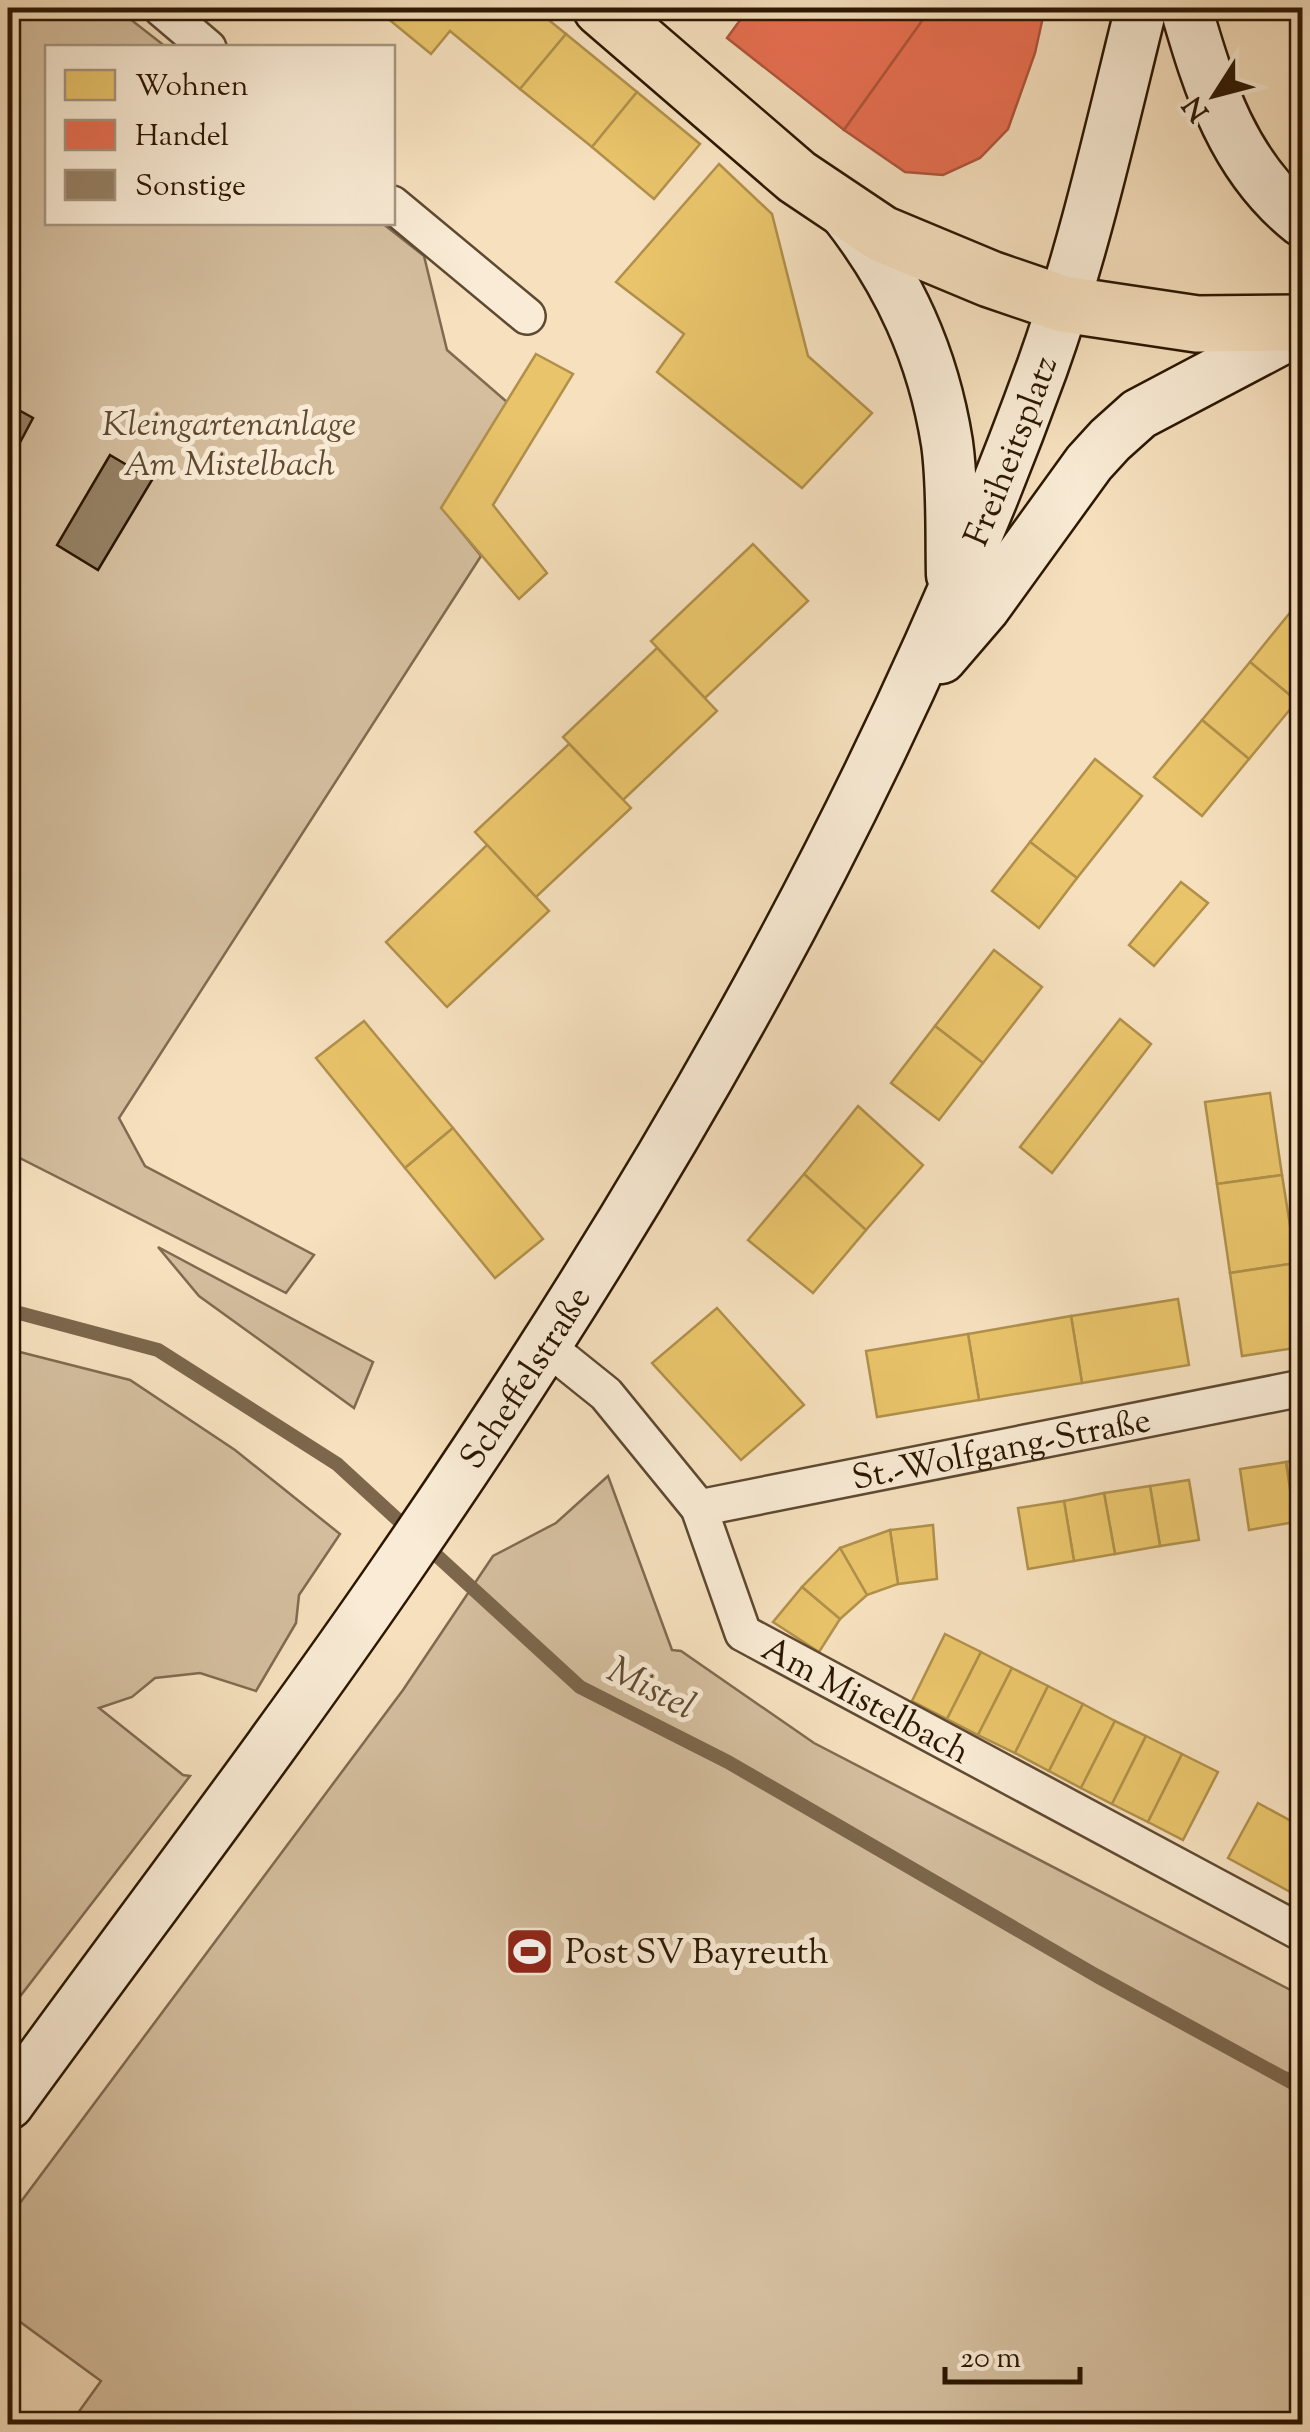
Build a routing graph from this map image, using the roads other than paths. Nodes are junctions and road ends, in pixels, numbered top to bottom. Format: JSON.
{"nodes":[{"id":1,"x":161,"y":8,"type":"edge"},
{"id":2,"x":601,"y":8,"type":"edge"},
{"id":3,"x":1141,"y":8,"type":"edge"},
{"id":4,"x":1186,"y":8,"type":"edge"},
{"id":5,"x":204,"y":45,"type":"edge"},
{"id":6,"x":395,"y":206,"type":"edge"},
{"id":7,"x":844,"y":211,"type":"junction"},
{"id":8,"x":1302,"y":221,"type":"edge"},
{"id":9,"x":1063,"y":304,"type":"junction"},
{"id":10,"x":527,"y":316,"type":"dead end"},
{"id":11,"x":1302,"y":326,"type":"edge"},
{"id":12,"x":952,"y":595,"type":"junction"},
{"id":13,"x":908,"y":696,"type":"junction"},
{"id":14,"x":545,"y":1345,"type":"junction"},
{"id":15,"x":1302,"y":1388,"type":"edge"},
{"id":16,"x":699,"y":1508,"type":"junction"},
{"id":17,"x":1302,"y":1933,"type":"edge"},
{"id":18,"x":8,"y":2104,"type":"edge"}],
"edges":[{"from":1,"to":5,"type":"street"},
{"from":2,"to":7,"type":"main road"},
{"from":3,"to":9,"type":"main road","name":"Freiheitsplatz"},
{"from":4,"to":8,"type":"main road"},
{"from":6,"to":10,"type":"street"},
{"from":7,"to":9,"type":"main road"},
{"from":7,"to":12,"type":"main road"},
{"from":9,"to":11,"type":"main road"},
{"from":9,"to":12,"type":"main road","name":"Freiheitsplatz"},
{"from":11,"to":13,"type":"main road"},
{"from":12,"to":13,"type":"main road","name":"Scheffelstraße"},
{"from":13,"to":14,"type":"main road","name":"Scheffelstraße"},
{"from":14,"to":16,"type":"street","name":"Am Mistelbach"},
{"from":14,"to":18,"type":"main road","name":"Scheffelstraße"},
{"from":15,"to":16,"type":"street","name":"St.-Wolfgang-Straße"},
{"from":16,"to":17,"type":"street","name":"Am Mistelbach"}]}
